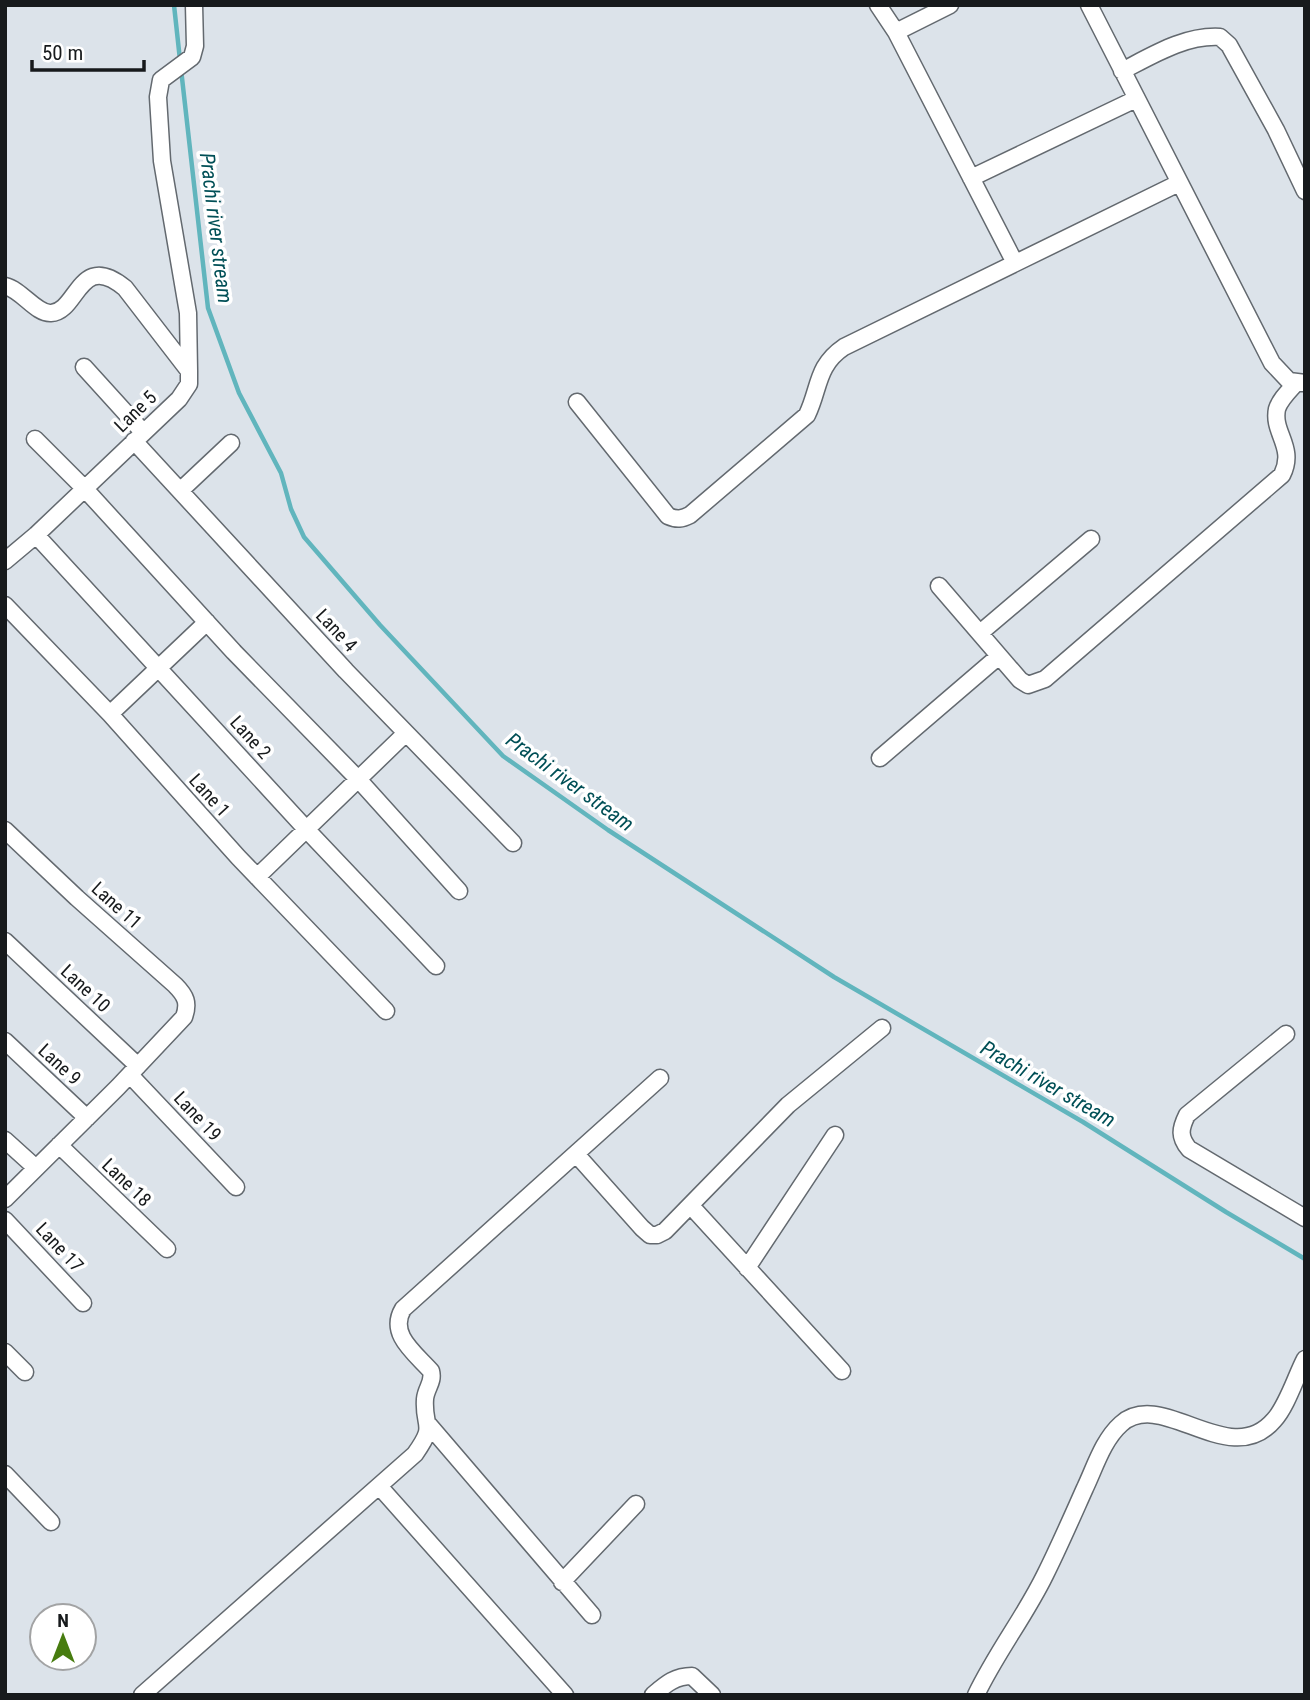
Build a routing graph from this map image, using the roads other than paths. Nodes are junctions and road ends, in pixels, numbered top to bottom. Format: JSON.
{"nodes":[{"id":1,"x":194,"y":5,"type":"edge"},
{"id":2,"x":878,"y":5,"type":"edge"},
{"id":3,"x":950,"y":5,"type":"edge"},
{"id":4,"x":1089,"y":5,"type":"edge"},
{"id":5,"x":896,"y":32,"type":"junction"},
{"id":6,"x":1122,"y":71,"type":"junction"},
{"id":7,"x":1136,"y":99,"type":"junction"},
{"id":8,"x":971,"y":178,"type":"junction"},
{"id":9,"x":1179,"y":183,"type":"junction"},
{"id":10,"x":1305,"y":191,"type":"edge"},
{"id":11,"x":1015,"y":263,"type":"junction"},
{"id":12,"x":5,"y":286,"type":"edge"},
{"id":13,"x":84,"y":367,"type":"dead end"},
{"id":14,"x":189,"y":371,"type":"junction"},
{"id":15,"x":1301,"y":383,"type":"edge"},
{"id":16,"x":577,"y":402,"type":"dead end"},
{"id":17,"x":138,"y":437,"type":"junction"},
{"id":18,"x":35,"y":439,"type":"dead end"},
{"id":19,"x":232,"y":443,"type":"dead end"},
{"id":20,"x":85,"y":489,"type":"junction"},
{"id":21,"x":181,"y":490,"type":"junction"},
{"id":22,"x":36,"y":535,"type":"junction"},
{"id":23,"x":1091,"y":539,"type":"dead end"},
{"id":24,"x":5,"y":561,"type":"edge"},
{"id":25,"x":939,"y":586,"type":"dead end"},
{"id":26,"x":5,"y":606,"type":"edge"},
{"id":27,"x":207,"y":622,"type":"junction"},
{"id":28,"x":980,"y":634,"type":"junction"},
{"id":29,"x":999,"y":656,"type":"junction"},
{"id":30,"x":159,"y":668,"type":"junction"},
{"id":31,"x":110,"y":714,"type":"junction"},
{"id":32,"x":406,"y":733,"type":"junction"},
{"id":33,"x":880,"y":758,"type":"dead end"},
{"id":34,"x":358,"y":779,"type":"junction"},
{"id":35,"x":306,"y":829,"type":"junction"},
{"id":36,"x":5,"y":830,"type":"edge"},
{"id":37,"x":513,"y":843,"type":"dead end"},
{"id":38,"x":257,"y":877,"type":"junction"},
{"id":39,"x":458,"y":891,"type":"dead end"},
{"id":40,"x":5,"y":941,"type":"edge"},
{"id":41,"x":436,"y":966,"type":"dead end"},
{"id":42,"x":386,"y":1011,"type":"dead end"},
{"id":43,"x":882,"y":1028,"type":"dead end"},
{"id":44,"x":1286,"y":1034,"type":"dead end"},
{"id":45,"x":5,"y":1041,"type":"edge"},
{"id":46,"x":134,"y":1070,"type":"junction"},
{"id":47,"x":660,"y":1078,"type":"dead end"},
{"id":48,"x":87,"y":1118,"type":"junction"},
{"id":49,"x":835,"y":1135,"type":"dead end"},
{"id":50,"x":5,"y":1140,"type":"edge"},
{"id":51,"x":59,"y":1145,"type":"junction"},
{"id":52,"x":576,"y":1154,"type":"junction"},
{"id":53,"x":36,"y":1168,"type":"junction"},
{"id":54,"x":236,"y":1187,"type":"dead end"},
{"id":55,"x":5,"y":1199,"type":"edge"},
{"id":56,"x":691,"y":1206,"type":"junction"},
{"id":57,"x":1305,"y":1218,"type":"edge"},
{"id":58,"x":5,"y":1220,"type":"edge"},
{"id":59,"x":167,"y":1249,"type":"dead end"},
{"id":60,"x":747,"y":1268,"type":"junction"},
{"id":61,"x":83,"y":1303,"type":"dead end"},
{"id":62,"x":5,"y":1352,"type":"edge"},
{"id":63,"x":1305,"y":1359,"type":"edge"},
{"id":64,"x":842,"y":1371,"type":"dead end"},
{"id":65,"x":25,"y":1372,"type":"dead end"},
{"id":66,"x":429,"y":1425,"type":"junction"},
{"id":67,"x":5,"y":1474,"type":"edge"},
{"id":68,"x":379,"y":1486,"type":"junction"},
{"id":69,"x":636,"y":1504,"type":"dead end"},
{"id":70,"x":51,"y":1522,"type":"dead end"},
{"id":71,"x":562,"y":1582,"type":"junction"},
{"id":72,"x":592,"y":1615,"type":"dead end"},
{"id":73,"x":142,"y":1695,"type":"edge"},
{"id":74,"x":565,"y":1695,"type":"edge"},
{"id":75,"x":653,"y":1695,"type":"edge"},
{"id":76,"x":712,"y":1695,"type":"edge"},
{"id":77,"x":976,"y":1695,"type":"edge"}],
"edges":[{"from":1,"to":14,"type":"street"},
{"from":2,"to":5,"type":"street"},
{"from":3,"to":5,"type":"street"},
{"from":4,"to":6,"type":"street"},
{"from":5,"to":8,"type":"street"},
{"from":6,"to":7,"type":"street"},
{"from":6,"to":10,"type":"street"},
{"from":7,"to":8,"type":"street"},
{"from":7,"to":9,"type":"street"},
{"from":8,"to":11,"type":"street"},
{"from":9,"to":11,"type":"street"},
{"from":9,"to":15,"type":"street"},
{"from":11,"to":16,"type":"street"},
{"from":12,"to":14,"type":"street"},
{"from":13,"to":17,"type":"street","name":"Lane 4"},
{"from":14,"to":17,"type":"street","name":"Lane 5"},
{"from":15,"to":29,"type":"street"},
{"from":17,"to":20,"type":"street","name":"Lane 5"},
{"from":17,"to":21,"type":"street","name":"Lane 4"},
{"from":18,"to":20,"type":"street"},
{"from":19,"to":21,"type":"street"},
{"from":20,"to":22,"type":"street","name":"Lane 5"},
{"from":20,"to":27,"type":"street"},
{"from":21,"to":32,"type":"street","name":"Lane 4"},
{"from":22,"to":24,"type":"street","name":"Lane 5"},
{"from":22,"to":30,"type":"street","name":"Lane 2"},
{"from":23,"to":28,"type":"street"},
{"from":25,"to":28,"type":"street"},
{"from":26,"to":31,"type":"street","name":"Lane 1"},
{"from":27,"to":30,"type":"street"},
{"from":27,"to":34,"type":"street"},
{"from":28,"to":29,"type":"street"},
{"from":29,"to":33,"type":"street"},
{"from":30,"to":31,"type":"street"},
{"from":30,"to":35,"type":"street","name":"Lane 2"},
{"from":31,"to":38,"type":"street","name":"Lane 1"},
{"from":32,"to":34,"type":"street"},
{"from":32,"to":37,"type":"street","name":"Lane 4"},
{"from":34,"to":35,"type":"street"},
{"from":34,"to":39,"type":"street"},
{"from":35,"to":38,"type":"street"},
{"from":35,"to":41,"type":"street","name":"Lane 2"},
{"from":36,"to":46,"type":"street","name":"Lane 11"},
{"from":38,"to":42,"type":"street","name":"Lane 1"},
{"from":40,"to":46,"type":"street","name":"Lane 10"},
{"from":43,"to":56,"type":"street"},
{"from":44,"to":57,"type":"street"},
{"from":45,"to":48,"type":"street","name":"Lane 9"},
{"from":46,"to":48,"type":"street"},
{"from":46,"to":54,"type":"street","name":"Lane 19"},
{"from":47,"to":52,"type":"street"},
{"from":48,"to":51,"type":"street"},
{"from":49,"to":60,"type":"street"},
{"from":50,"to":53,"type":"street"},
{"from":51,"to":53,"type":"street"},
{"from":51,"to":59,"type":"street","name":"Lane 18"},
{"from":52,"to":56,"type":"street"},
{"from":52,"to":66,"type":"street"},
{"from":53,"to":55,"type":"street"},
{"from":56,"to":60,"type":"street"},
{"from":58,"to":61,"type":"street","name":"Lane 17"},
{"from":60,"to":64,"type":"street"},
{"from":62,"to":65,"type":"street"},
{"from":63,"to":77,"type":"street"},
{"from":66,"to":68,"type":"street"},
{"from":66,"to":71,"type":"street"},
{"from":67,"to":70,"type":"street"},
{"from":68,"to":73,"type":"street"},
{"from":68,"to":74,"type":"street"},
{"from":69,"to":71,"type":"street"},
{"from":71,"to":72,"type":"street"},
{"from":75,"to":76,"type":"street"}]}
